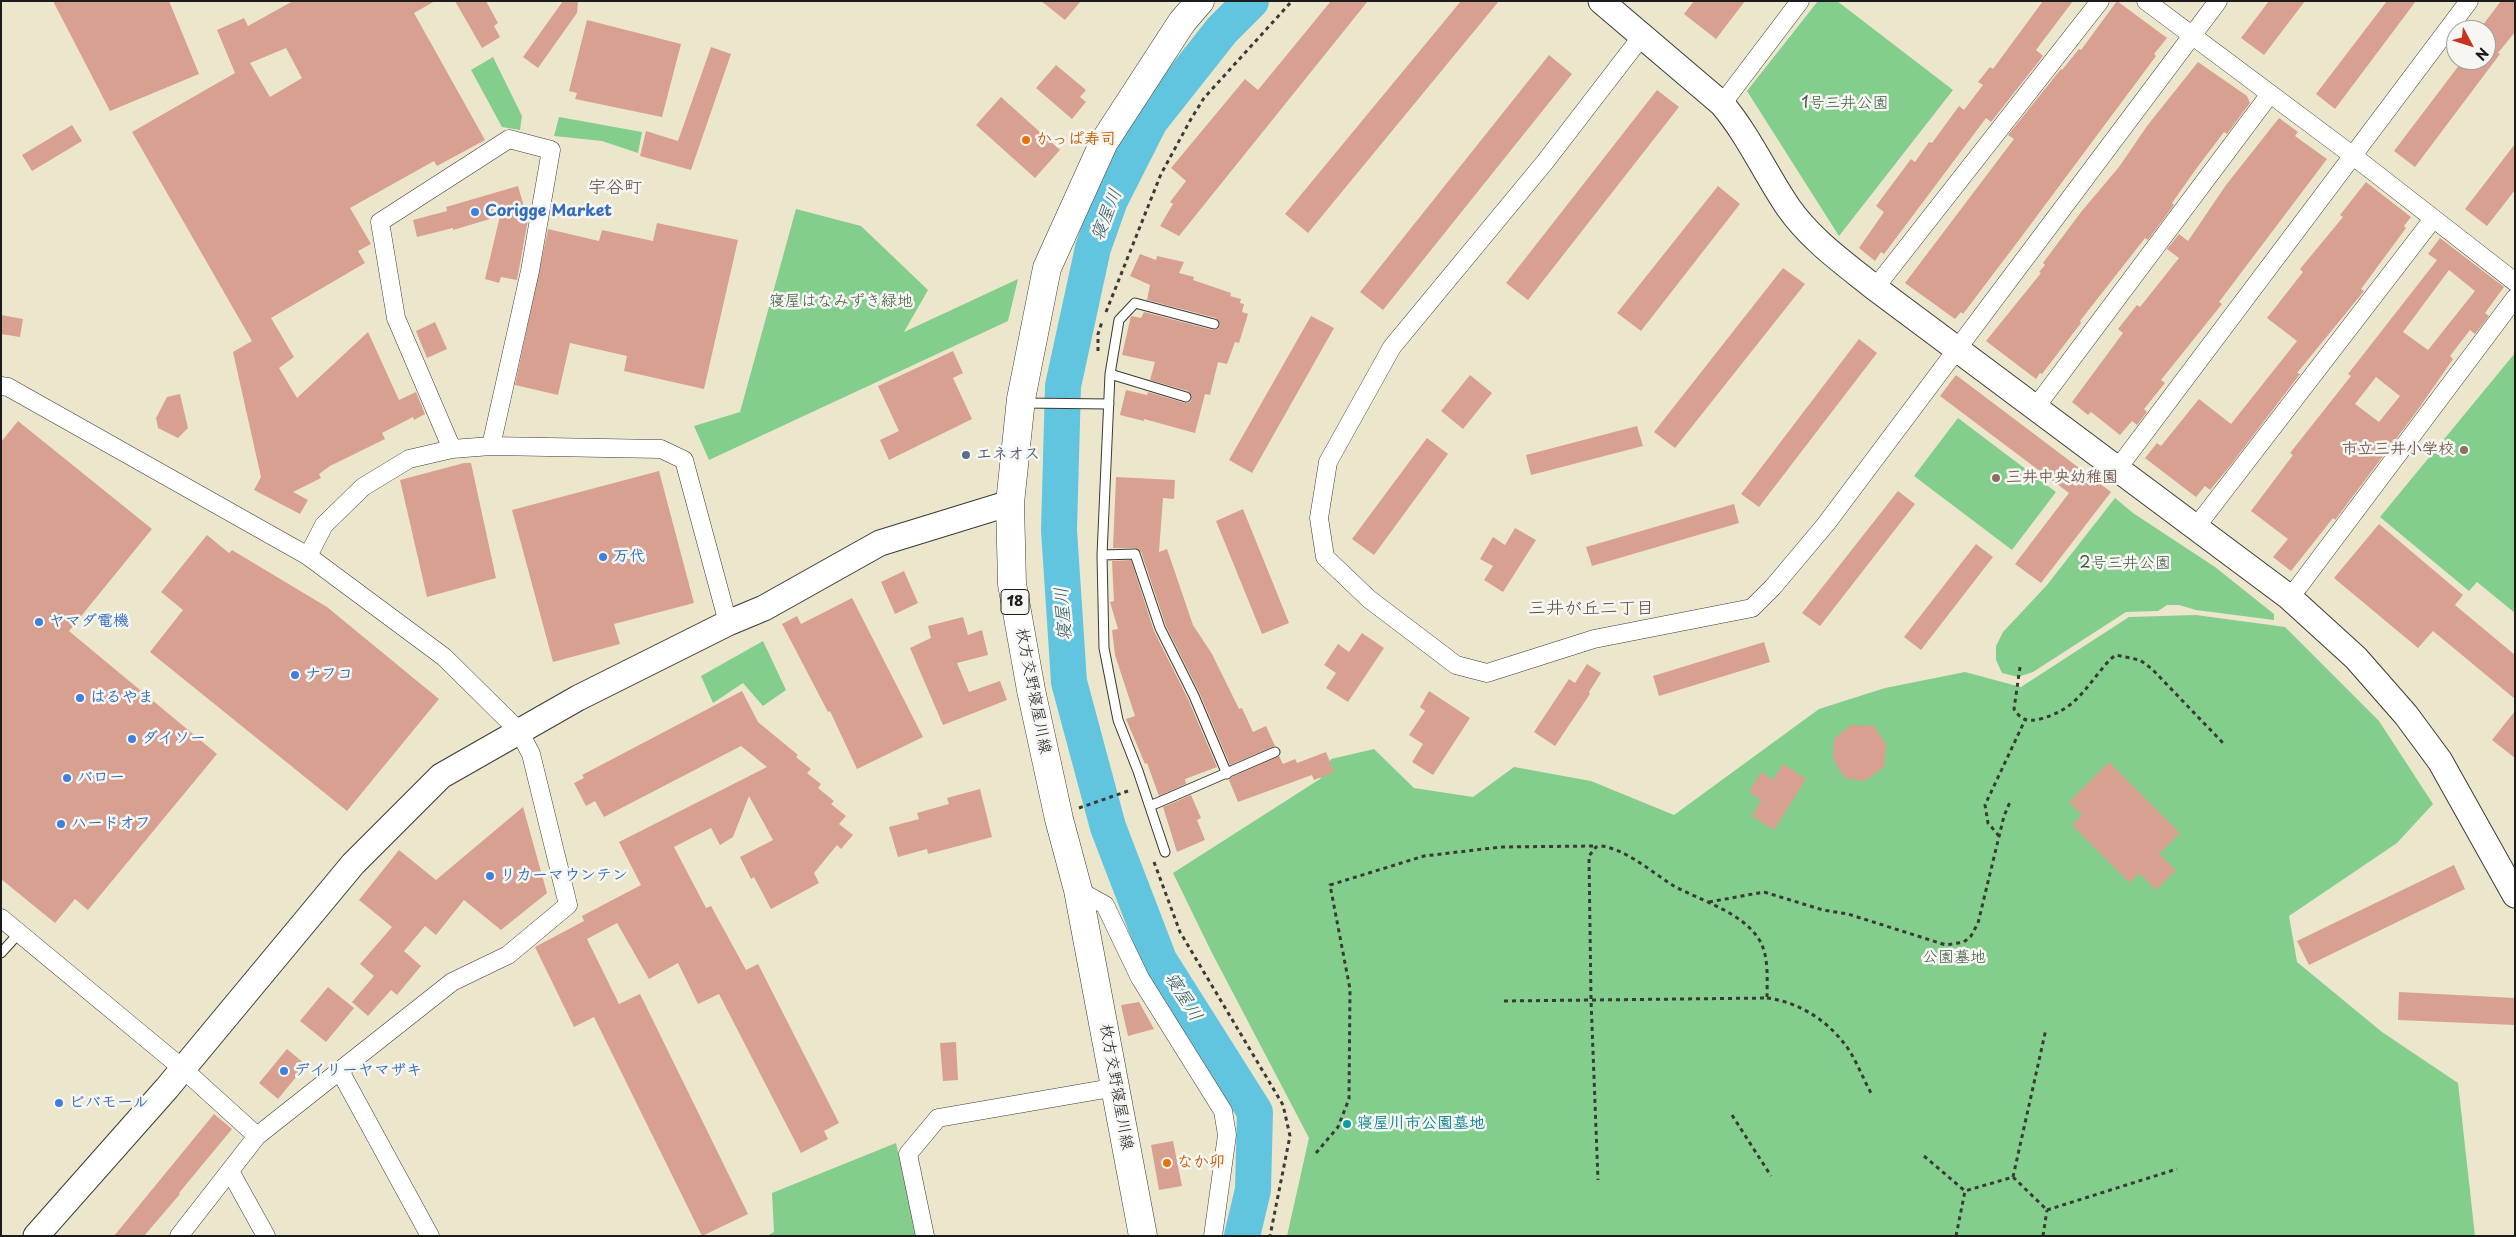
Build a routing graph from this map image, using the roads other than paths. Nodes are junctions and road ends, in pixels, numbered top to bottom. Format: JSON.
{"nodes":[{"id":1,"x":1200,"y":1,"type":"edge"},
{"id":2,"x":1601,"y":1,"type":"edge"},
{"id":3,"x":1800,"y":1,"type":"edge"},
{"id":4,"x":2100,"y":1,"type":"edge"},
{"id":5,"x":2146,"y":1,"type":"edge"},
{"id":6,"x":2218,"y":1,"type":"edge"},
{"id":7,"x":2469,"y":1,"type":"edge"},
{"id":8,"x":2193,"y":35,"type":"junction"},
{"id":9,"x":1642,"y":36,"type":"junction"},
{"id":10,"x":2270,"y":94,"type":"junction"},
{"id":11,"x":1722,"y":104,"type":"junction"},
{"id":12,"x":2352,"y":155,"type":"junction"},
{"id":13,"x":2434,"y":219,"type":"junction"},
{"id":14,"x":2515,"y":282,"type":"edge"},
{"id":15,"x":1875,"y":288,"type":"junction"},
{"id":16,"x":2515,"y":298,"type":"edge"},
{"id":17,"x":1214,"y":324,"type":"dead end"},
{"id":18,"x":1956,"y":349,"type":"junction"},
{"id":19,"x":1110,"y":374,"type":"junction"},
{"id":20,"x":1,"y":386,"type":"edge"},
{"id":21,"x":1186,"y":397,"type":"dead end"},
{"id":22,"x":1020,"y":403,"type":"junction"},
{"id":23,"x":1109,"y":404,"type":"junction"},
{"id":24,"x":2035,"y":408,"type":"junction"},
{"id":25,"x":491,"y":446,"type":"junction"},
{"id":26,"x":452,"y":449,"type":"junction"},
{"id":27,"x":2118,"y":468,"type":"junction"},
{"id":28,"x":1010,"y":503,"type":"junction"},
{"id":29,"x":2196,"y":527,"type":"junction"},
{"id":30,"x":1102,"y":555,"type":"junction"},
{"id":31,"x":308,"y":556,"type":"junction"},
{"id":32,"x":2289,"y":597,"type":"junction"},
{"id":33,"x":728,"y":623,"type":"junction"},
{"id":34,"x":519,"y":731,"type":"junction"},
{"id":35,"x":1275,"y":752,"type":"dead end"},
{"id":36,"x":1227,"y":774,"type":"junction"},
{"id":37,"x":1150,"y":806,"type":"junction"},
{"id":38,"x":1165,"y":852,"type":"dead end"},
{"id":39,"x":2511,"y":882,"type":"edge"},
{"id":40,"x":1078,"y":890,"type":"junction"},
{"id":41,"x":1,"y":918,"type":"edge"},
{"id":42,"x":19,"y":933,"type":"junction"},
{"id":43,"x":1,"y":953,"type":"edge"},
{"id":44,"x":182,"y":1068,"type":"junction"},
{"id":45,"x":340,"y":1072,"type":"junction"},
{"id":46,"x":1117,"y":1087,"type":"junction"},
{"id":47,"x":257,"y":1136,"type":"junction"},
{"id":48,"x":230,"y":1171,"type":"junction"},
{"id":49,"x":36,"y":1236,"type":"edge"},
{"id":50,"x":178,"y":1236,"type":"edge"},
{"id":51,"x":266,"y":1236,"type":"edge"},
{"id":52,"x":430,"y":1236,"type":"edge"},
{"id":53,"x":925,"y":1236,"type":"edge"},
{"id":54,"x":1143,"y":1236,"type":"edge"},
{"id":55,"x":1213,"y":1236,"type":"edge"}],
"edges":[{"from":1,"to":22,"type":"main road","name":"枚方交野寝屋川線","number":"18"},
{"from":2,"to":9,"type":"street"},
{"from":3,"to":11,"type":"street"},
{"from":4,"to":15,"type":"street"},
{"from":5,"to":8,"type":"street"},
{"from":6,"to":8,"type":"street"},
{"from":7,"to":12,"type":"street"},
{"from":8,"to":10,"type":"street"},
{"from":8,"to":18,"type":"street"},
{"from":9,"to":11,"type":"street"},
{"from":9,"to":18,"type":"street"},
{"from":10,"to":12,"type":"street"},
{"from":10,"to":24,"type":"street"},
{"from":11,"to":15,"type":"street"},
{"from":12,"to":13,"type":"street"},
{"from":12,"to":27,"type":"street"},
{"from":13,"to":14,"type":"street"},
{"from":13,"to":29,"type":"street"},
{"from":15,"to":18,"type":"street"},
{"from":16,"to":32,"type":"street"},
{"from":17,"to":19,"type":"lane"},
{"from":18,"to":24,"type":"street"},
{"from":19,"to":21,"type":"lane"},
{"from":19,"to":23,"type":"lane"},
{"from":20,"to":31,"type":"street"},
{"from":22,"to":23,"type":"lane"},
{"from":22,"to":28,"type":"main road","name":"枚方交野寝屋川線","number":"18"},
{"from":23,"to":30,"type":"lane"},
{"from":24,"to":27,"type":"street"},
{"from":25,"to":26,"type":"street"},
{"from":25,"to":26,"type":"street"},
{"from":25,"to":33,"type":"street"},
{"from":26,"to":31,"type":"street"},
{"from":27,"to":29,"type":"street"},
{"from":28,"to":33,"type":"street"},
{"from":28,"to":40,"type":"main road","name":"枚方交野寝屋川線","number":"18"},
{"from":29,"to":32,"type":"street"},
{"from":30,"to":36,"type":"lane"},
{"from":30,"to":37,"type":"lane"},
{"from":31,"to":34,"type":"street"},
{"from":32,"to":39,"type":"street"},
{"from":33,"to":34,"type":"street"},
{"from":34,"to":44,"type":"street"},
{"from":34,"to":45,"type":"street"},
{"from":35,"to":36,"type":"lane"},
{"from":36,"to":37,"type":"lane"},
{"from":37,"to":38,"type":"lane"},
{"from":40,"to":46,"type":"main road","name":"枚方交野寝屋川線","number":"18"},
{"from":40,"to":55,"type":"street"},
{"from":41,"to":42,"type":"street"},
{"from":42,"to":43,"type":"lane"},
{"from":42,"to":44,"type":"street"},
{"from":44,"to":47,"type":"street"},
{"from":44,"to":49,"type":"street"},
{"from":45,"to":47,"type":"street"},
{"from":45,"to":52,"type":"street"},
{"from":46,"to":53,"type":"street"},
{"from":46,"to":54,"type":"main road","name":"枚方交野寝屋川線","number":"18"},
{"from":47,"to":48,"type":"street"},
{"from":48,"to":50,"type":"street"},
{"from":48,"to":51,"type":"street"}]}
